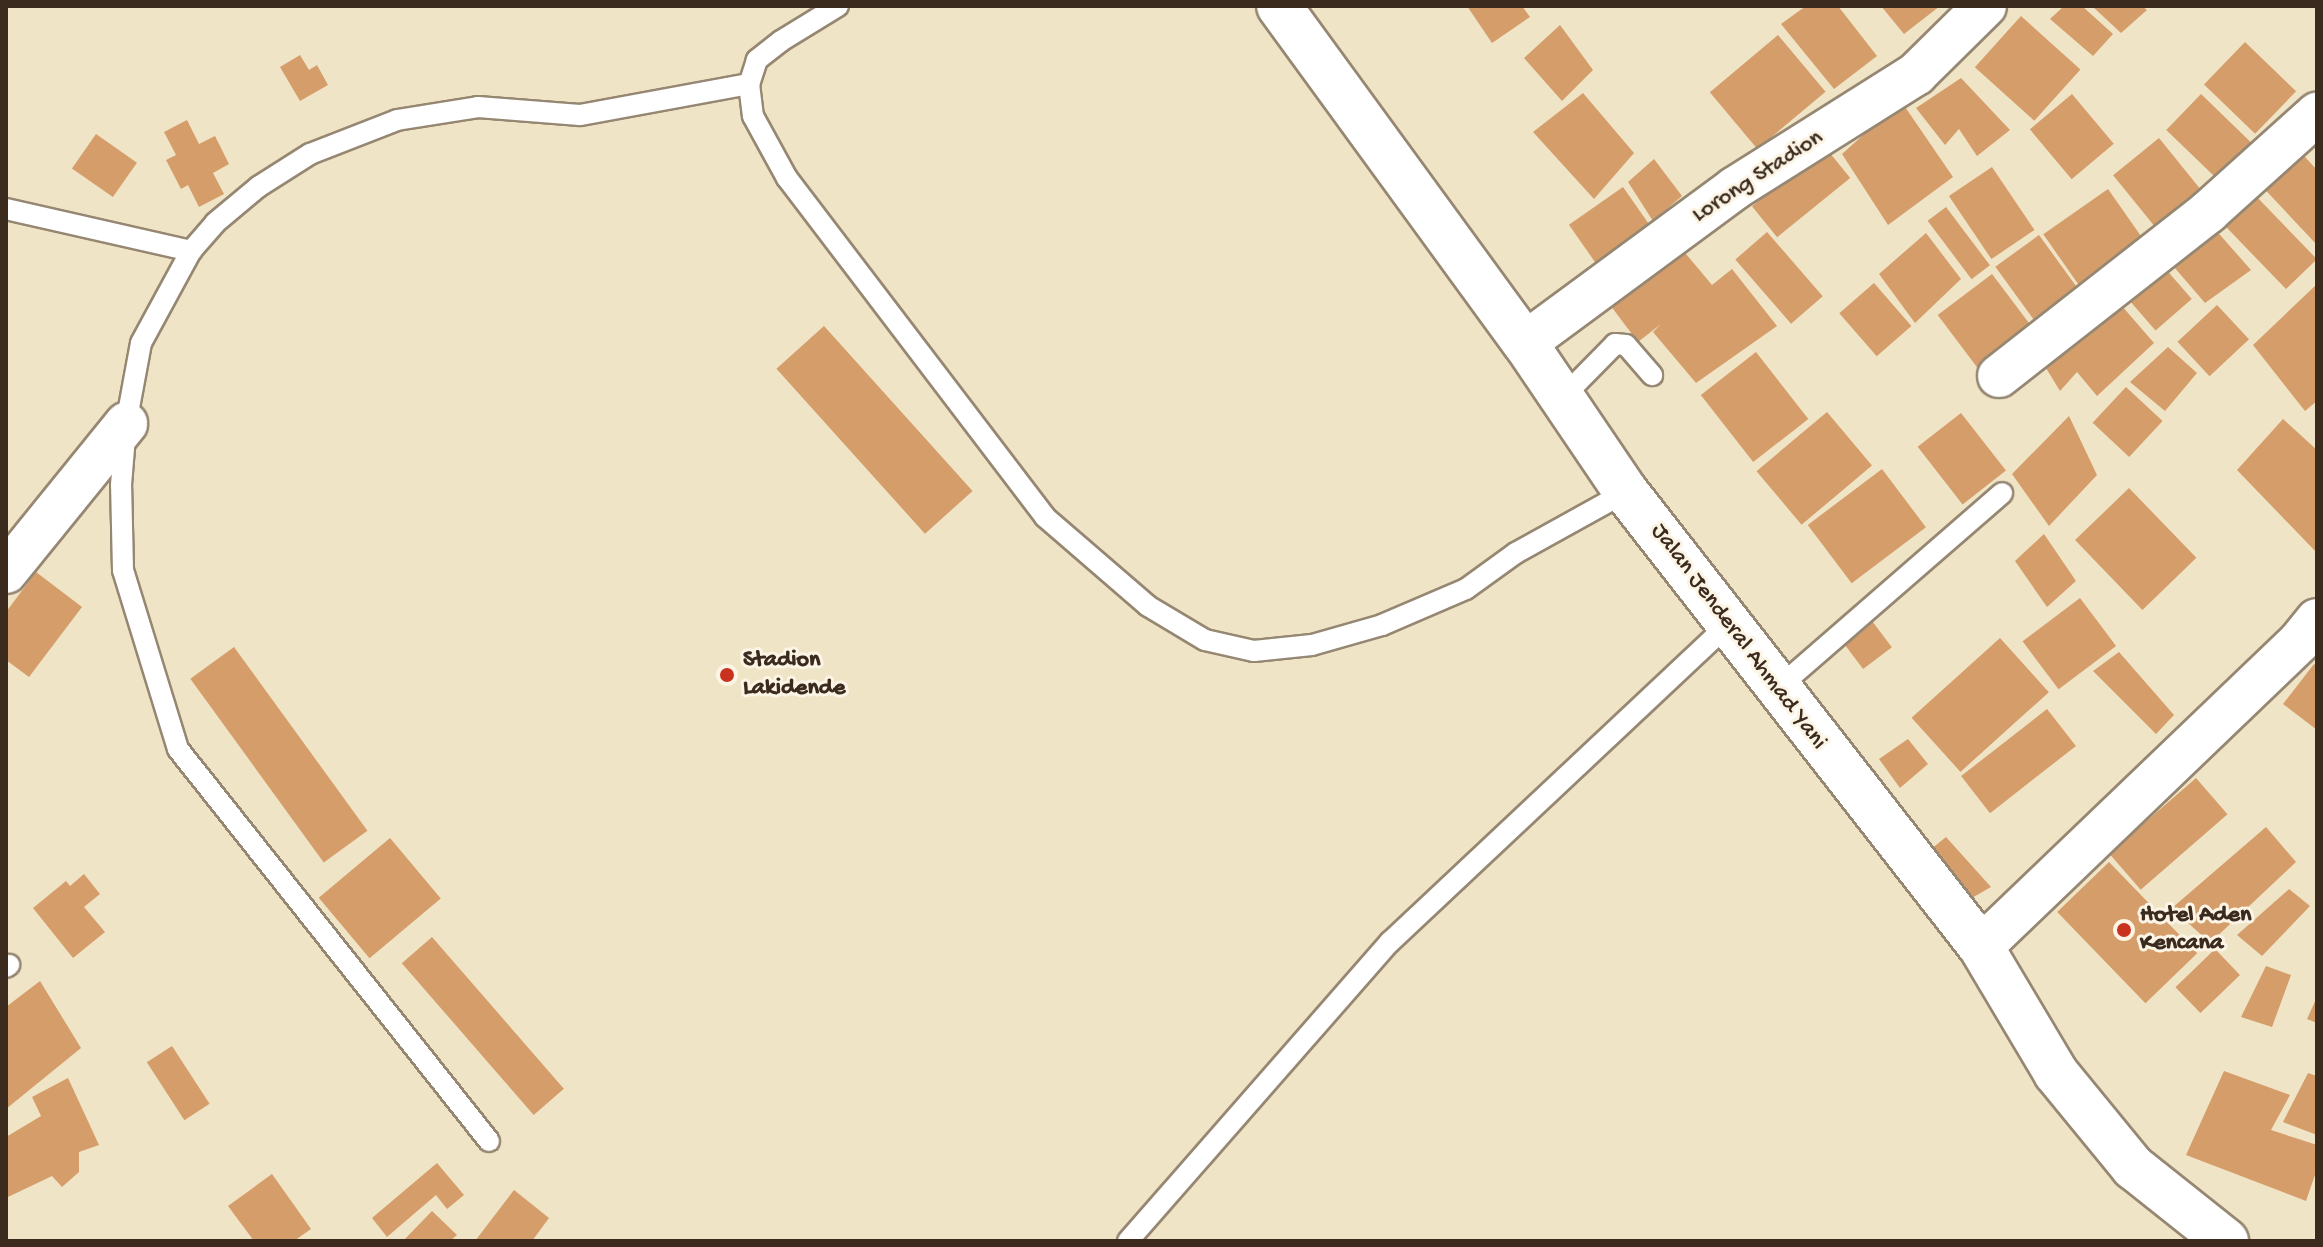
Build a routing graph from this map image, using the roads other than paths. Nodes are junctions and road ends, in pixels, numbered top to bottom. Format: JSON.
{"nodes":[{"id":1,"x":838,"y":6,"type":"edge"},
{"id":2,"x":1279,"y":6,"type":"edge"},
{"id":3,"x":1985,"y":6,"type":"edge"},
{"id":4,"x":749,"y":84,"type":"junction"},
{"id":5,"x":2317,"y":114,"type":"edge"},
{"id":6,"x":6,"y":209,"type":"edge"},
{"id":7,"x":191,"y":251,"type":"junction"},
{"id":8,"x":1525,"y":343,"type":"junction"},
{"id":9,"x":1652,"y":375,"type":"dead end"},
{"id":10,"x":1999,"y":376,"type":"dead end"},
{"id":11,"x":1563,"y":397,"type":"junction"},
{"id":12,"x":126,"y":424,"type":"junction"},
{"id":13,"x":1626,"y":492,"type":"junction"},
{"id":14,"x":2002,"y":493,"type":"dead end"},
{"id":15,"x":6,"y":572,"type":"edge"},
{"id":16,"x":2317,"y":620,"type":"edge"},
{"id":17,"x":1730,"y":623,"type":"junction"},
{"id":18,"x":1778,"y":688,"type":"junction"},
{"id":19,"x":1981,"y":947,"type":"junction"},
{"id":20,"x":489,"y":1141,"type":"dead end"},
{"id":21,"x":1128,"y":1241,"type":"edge"},
{"id":22,"x":2226,"y":1241,"type":"edge"}],
"edges":[{"from":1,"to":4,"type":"lane"},
{"from":2,"to":8,"type":"highway","name":"Jalan Jenderal Ahmad Yani"},
{"from":3,"to":8,"type":"street","name":"Lorong Stadion"},
{"from":4,"to":7,"type":"lane"},
{"from":4,"to":13,"type":"lane"},
{"from":5,"to":10,"type":"street"},
{"from":6,"to":7,"type":"lane"},
{"from":7,"to":12,"type":"lane"},
{"from":8,"to":11,"type":"highway","name":"Jalan Jenderal Ahmad Yani"},
{"from":9,"to":11,"type":"lane"},
{"from":11,"to":13,"type":"highway","name":"Jalan Jenderal Ahmad Yani"},
{"from":12,"to":15,"type":"street"},
{"from":12,"to":20,"type":"lane"},
{"from":13,"to":17,"type":"highway","name":"Jalan Jenderal Ahmad Yani"},
{"from":14,"to":18,"type":"lane"},
{"from":16,"to":19,"type":"street"},
{"from":17,"to":18,"type":"highway","name":"Jalan Jenderal Ahmad Yani"},
{"from":17,"to":21,"type":"lane"},
{"from":18,"to":19,"type":"highway","name":"Jalan Jenderal Ahmad Yani"},
{"from":19,"to":22,"type":"highway","name":"Jalan Jenderal Ahmad Yani"}]}
